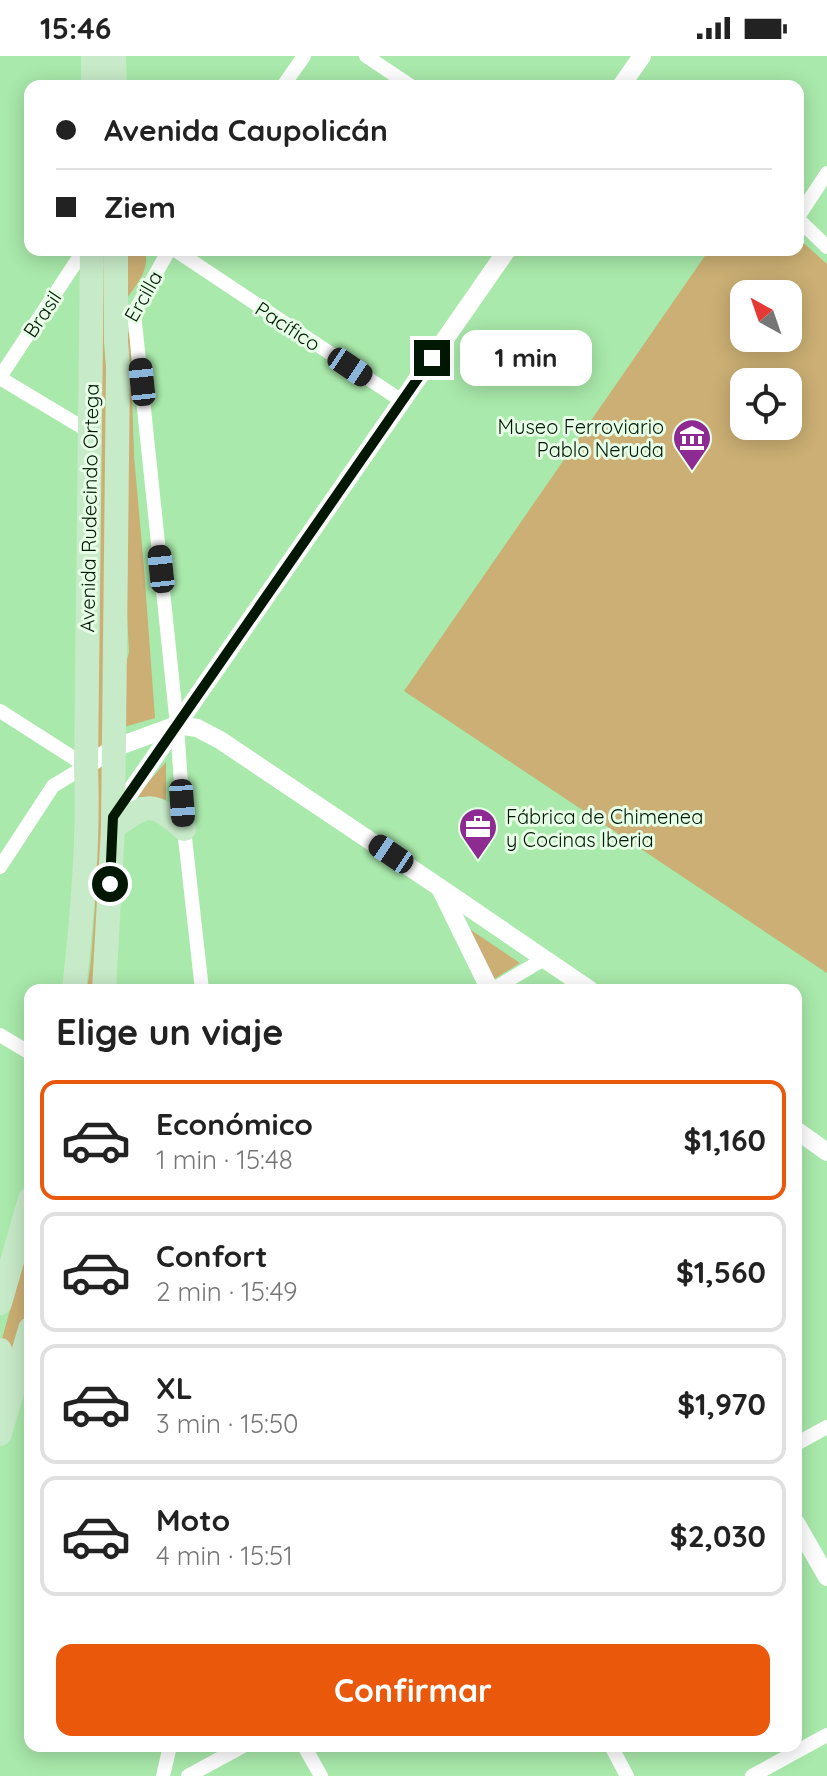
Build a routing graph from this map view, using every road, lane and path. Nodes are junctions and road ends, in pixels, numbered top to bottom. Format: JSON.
{"nodes":[{"id":1,"x":304,"y":56,"type":"edge"},
{"id":2,"x":366,"y":56,"type":"edge"},
{"id":3,"x":642,"y":56,"type":"edge"},
{"id":4,"x":97,"y":57,"type":"edge"},
{"id":5,"x":94,"y":80,"type":"edge"},
{"id":6,"x":111,"y":80,"type":"edge"},
{"id":7,"x":287,"y":80,"type":"edge"},
{"id":8,"x":402,"y":80,"type":"edge"},
{"id":9,"x":625,"y":80,"type":"edge"},
{"id":10,"x":827,"y":173,"type":"edge"},
{"id":11,"x":804,"y":209,"type":"edge"},
{"id":12,"x":804,"y":224,"type":"edge"},
{"id":13,"x":827,"y":247,"type":"edge"},
{"id":14,"x":80,"y":256,"type":"edge"},
{"id":15,"x":92,"y":256,"type":"edge"},
{"id":16,"x":116,"y":256,"type":"edge"},
{"id":17,"x":168,"y":256,"type":"edge"},
{"id":18,"x":181,"y":256,"type":"edge"},
{"id":19,"x":503,"y":256,"type":"edge"},
{"id":20,"x":134,"y":313,"type":"junction"},
{"id":21,"x":116,"y":342,"type":"junction"},
{"id":22,"x":0,"y":378,"type":"edge"},
{"id":23,"x":402,"y":401,"type":"junction"},
{"id":24,"x":90,"y":432,"type":"junction"},
{"id":25,"x":0,"y":711,"type":"edge"},
{"id":26,"x":177,"y":725,"type":"junction"},
{"id":27,"x":114,"y":748,"type":"junction"},
{"id":28,"x":86,"y":766,"type":"junction"},
{"id":29,"x":113,"y":823,"type":"junction"},
{"id":30,"x":184,"y":829,"type":"junction"},
{"id":31,"x":0,"y":867,"type":"edge"},
{"id":32,"x":439,"y":887,"type":"junction"},
{"id":33,"x":544,"y":959,"type":"junction"},
{"id":34,"x":75,"y":984,"type":"edge"},
{"id":35,"x":104,"y":984,"type":"edge"},
{"id":36,"x":201,"y":984,"type":"edge"},
{"id":37,"x":488,"y":984,"type":"edge"},
{"id":38,"x":501,"y":984,"type":"edge"},
{"id":39,"x":581,"y":984,"type":"edge"},
{"id":40,"x":0,"y":1035,"type":"edge"},
{"id":41,"x":24,"y":1049,"type":"edge"},
{"id":42,"x":802,"y":1136,"type":"edge"},
{"id":43,"x":827,"y":1152,"type":"edge"},
{"id":44,"x":24,"y":1220,"type":"edge"},
{"id":45,"x":0,"y":1303,"type":"edge"},
{"id":46,"x":0,"y":1350,"type":"edge"},
{"id":47,"x":24,"y":1350,"type":"edge"},
{"id":48,"x":7,"y":1410,"type":"junction"},
{"id":49,"x":827,"y":1427,"type":"edge"},
{"id":50,"x":0,"y":1434,"type":"edge"},
{"id":51,"x":802,"y":1441,"type":"edge"},
{"id":52,"x":802,"y":1533,"type":"edge"},
{"id":53,"x":827,"y":1577,"type":"edge"},
{"id":54,"x":827,"y":1735,"type":"edge"},
{"id":55,"x":802,"y":1749,"type":"edge"},
{"id":56,"x":169,"y":1752,"type":"edge"},
{"id":57,"x":232,"y":1752,"type":"edge"},
{"id":58,"x":307,"y":1752,"type":"edge"},
{"id":59,"x":614,"y":1752,"type":"edge"},
{"id":60,"x":796,"y":1752,"type":"edge"},
{"id":61,"x":163,"y":1776,"type":"edge"},
{"id":62,"x":188,"y":1776,"type":"edge"},
{"id":63,"x":321,"y":1776,"type":"edge"},
{"id":64,"x":627,"y":1776,"type":"edge"},
{"id":65,"x":752,"y":1776,"type":"edge"}],
"edges":[{"from":1,"to":7,"type":"street"},
{"from":2,"to":8,"type":"street"},
{"from":3,"to":9,"type":"street"},
{"from":4,"to":5,"type":"main road"},
{"from":4,"to":6,"type":"main road"},
{"from":10,"to":11,"type":"street"},
{"from":12,"to":13,"type":"street"},
{"from":14,"to":22,"type":"street","name":"Brasil"},
{"from":15,"to":24,"type":"main road","name":"Avenida Rudecindo Ortega"},
{"from":16,"to":21,"type":"main road","name":"Avenida Rudecindo Ortega"},
{"from":17,"to":20,"type":"street","name":"Ercilla"},
{"from":18,"to":23,"type":"street","name":"Pacífico"},
{"from":19,"to":23,"type":"street"},
{"from":20,"to":21,"type":"street","name":"Ercilla"},
{"from":20,"to":26,"type":"street"},
{"from":21,"to":27,"type":"main road","name":"Avenida Rudecindo Ortega"},
{"from":22,"to":24,"type":"street"},
{"from":23,"to":26,"type":"street"},
{"from":24,"to":28,"type":"main road","name":"Avenida Rudecindo Ortega"},
{"from":25,"to":28,"type":"street"},
{"from":26,"to":27,"type":"street"},
{"from":26,"to":29,"type":"street"},
{"from":26,"to":30,"type":"street"},
{"from":26,"to":32,"type":"street"},
{"from":27,"to":28,"type":"street"},
{"from":27,"to":29,"type":"main road","name":"Avenida Rudecindo Ortega"},
{"from":28,"to":31,"type":"street"},
{"from":28,"to":34,"type":"main road","name":"Avenida Rudecindo Ortega"},
{"from":29,"to":30,"type":"main road"},
{"from":29,"to":35,"type":"main road","name":"Avenida Rudecindo Ortega"},
{"from":30,"to":36,"type":"street"},
{"from":32,"to":33,"type":"street"},
{"from":32,"to":37,"type":"street"},
{"from":33,"to":38,"type":"street"},
{"from":33,"to":39,"type":"street"},
{"from":40,"to":41,"type":"street"},
{"from":42,"to":43,"type":"street"},
{"from":44,"to":45,"type":"main road"},
{"from":46,"to":48,"type":"main road"},
{"from":47,"to":48,"type":"main road"},
{"from":48,"to":50,"type":"main road"},
{"from":49,"to":51,"type":"street"},
{"from":52,"to":53,"type":"street"},
{"from":54,"to":55,"type":"street"},
{"from":56,"to":61,"type":"street"},
{"from":57,"to":62,"type":"street"},
{"from":58,"to":63,"type":"street"},
{"from":59,"to":64,"type":"street"},
{"from":60,"to":65,"type":"street"}]}
